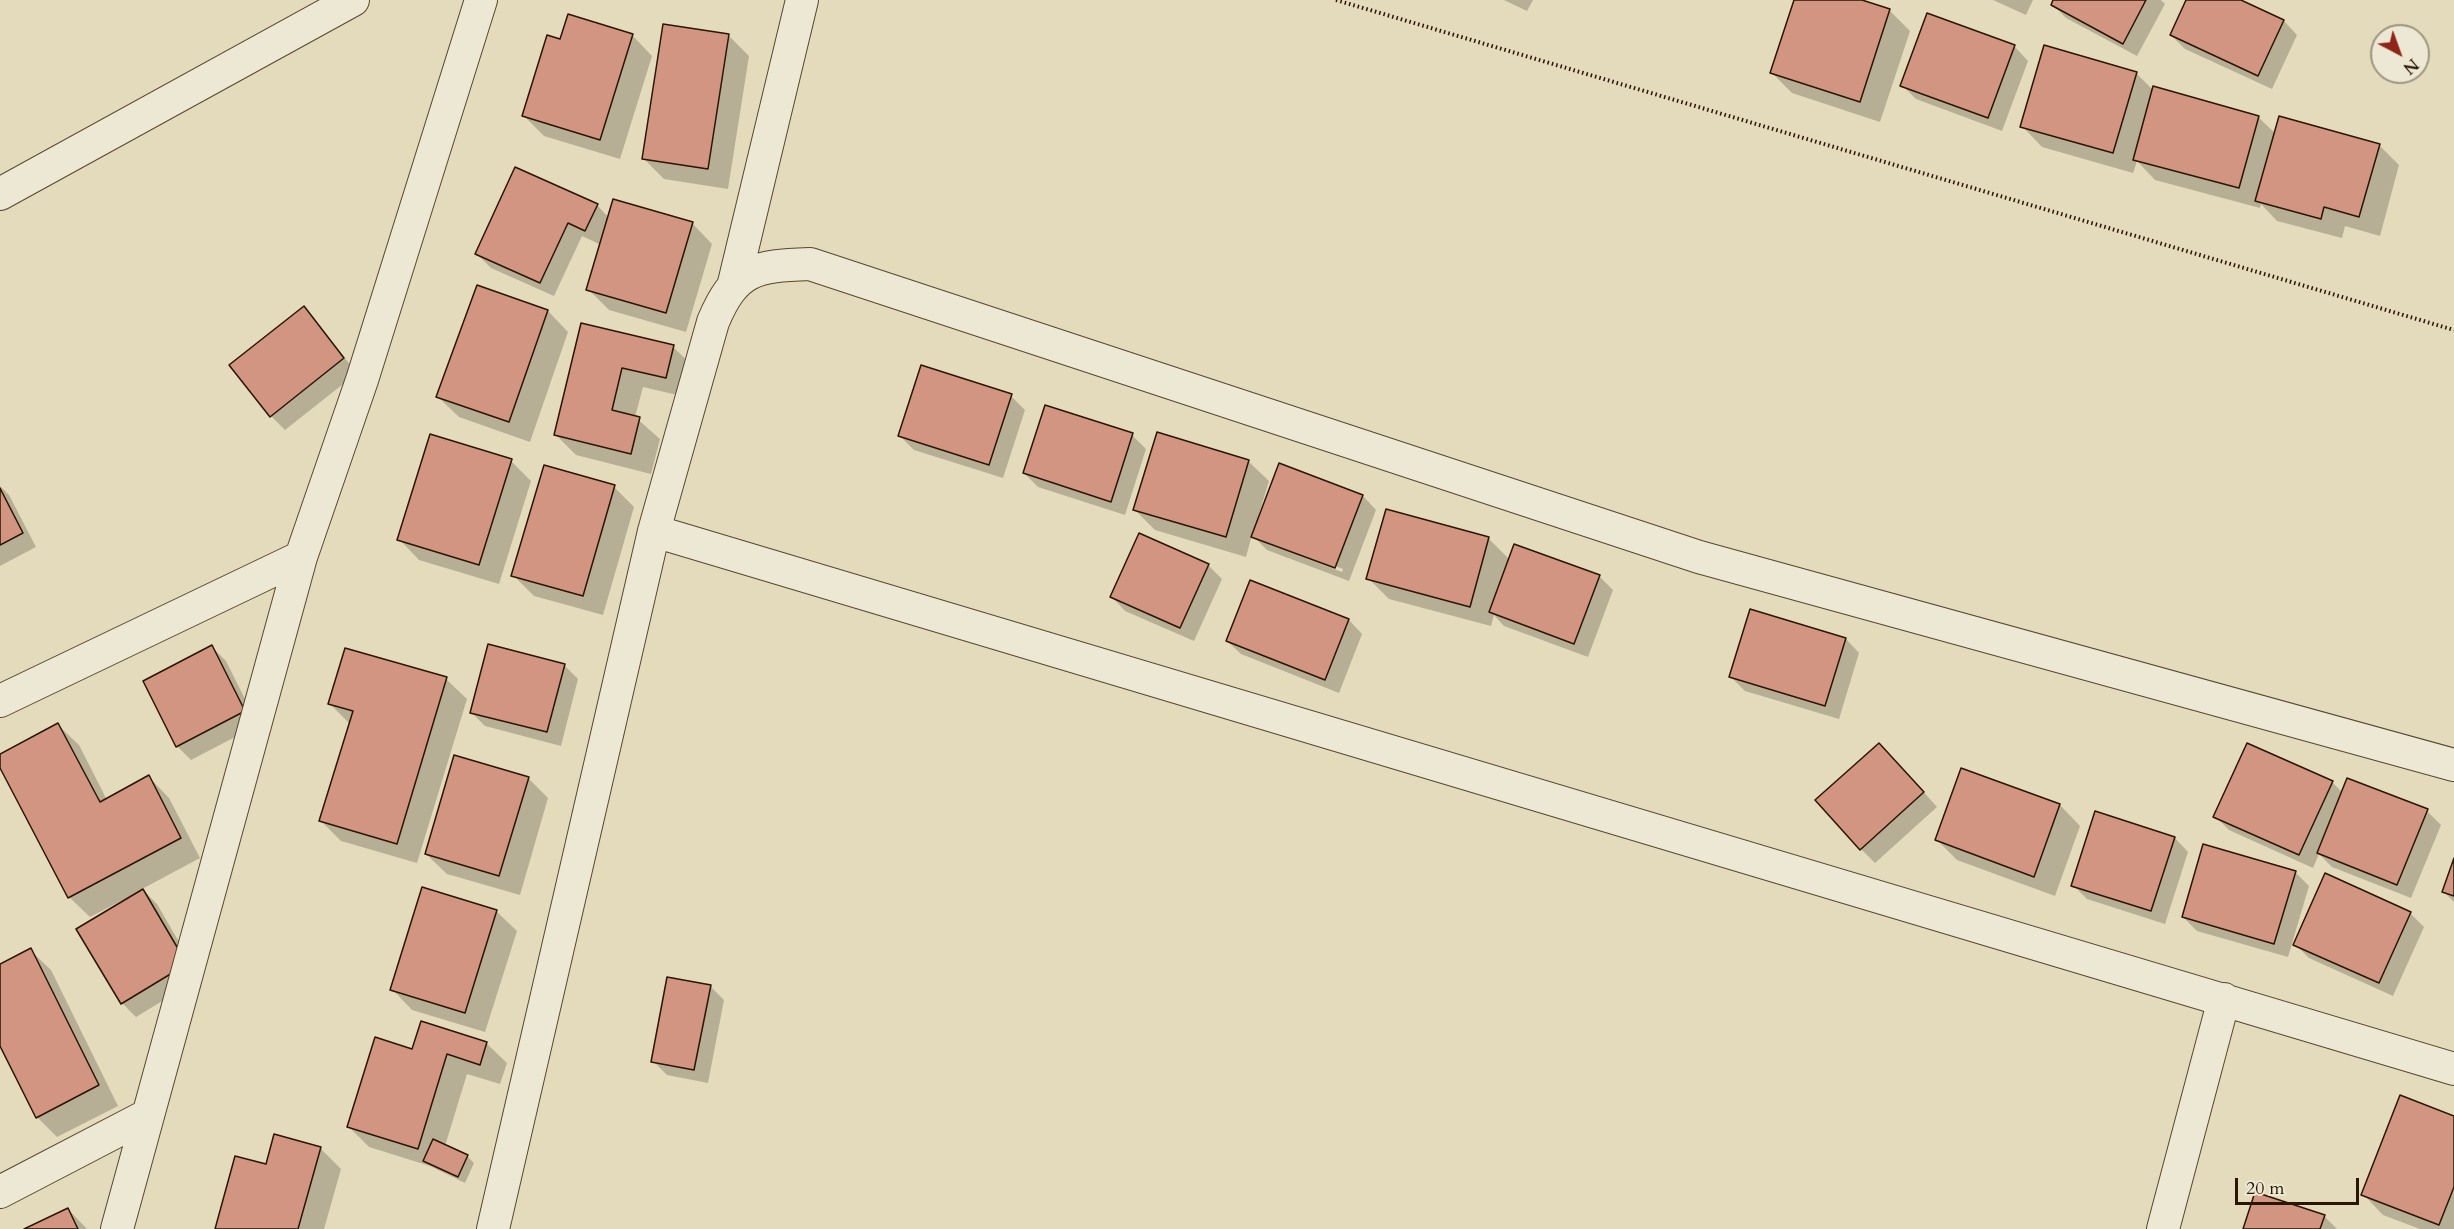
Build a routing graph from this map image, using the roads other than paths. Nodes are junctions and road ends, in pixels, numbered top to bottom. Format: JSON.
{"nodes":[{"id":1,"x":353,"y":0,"type":"edge"},
{"id":2,"x":481,"y":0,"type":"edge"},
{"id":3,"x":802,"y":0,"type":"edge"},
{"id":4,"x":0,"y":194,"type":"edge"},
{"id":5,"x":734,"y":283,"type":"junction"},
{"id":6,"x":654,"y":531,"type":"junction"},
{"id":7,"x":301,"y":557,"type":"junction"},
{"id":8,"x":0,"y":702,"type":"edge"},
{"id":9,"x":2454,"y":765,"type":"edge"},
{"id":10,"x":2224,"y":999,"type":"junction"},
{"id":11,"x":2454,"y":1069,"type":"edge"},
{"id":12,"x":146,"y":1116,"type":"junction"},
{"id":13,"x":0,"y":1192,"type":"edge"},
{"id":14,"x":117,"y":1229,"type":"edge"},
{"id":15,"x":493,"y":1229,"type":"edge"},
{"id":16,"x":2163,"y":1229,"type":"edge"}],
"edges":[{"from":1,"to":4,"type":"street"},
{"from":2,"to":7,"type":"street"},
{"from":3,"to":5,"type":"street"},
{"from":5,"to":6,"type":"street"},
{"from":5,"to":9,"type":"street"},
{"from":6,"to":10,"type":"street"},
{"from":6,"to":15,"type":"street"},
{"from":7,"to":8,"type":"street"},
{"from":7,"to":12,"type":"street"},
{"from":10,"to":11,"type":"street"},
{"from":10,"to":16,"type":"street"},
{"from":12,"to":13,"type":"street"},
{"from":12,"to":14,"type":"street"}]}
